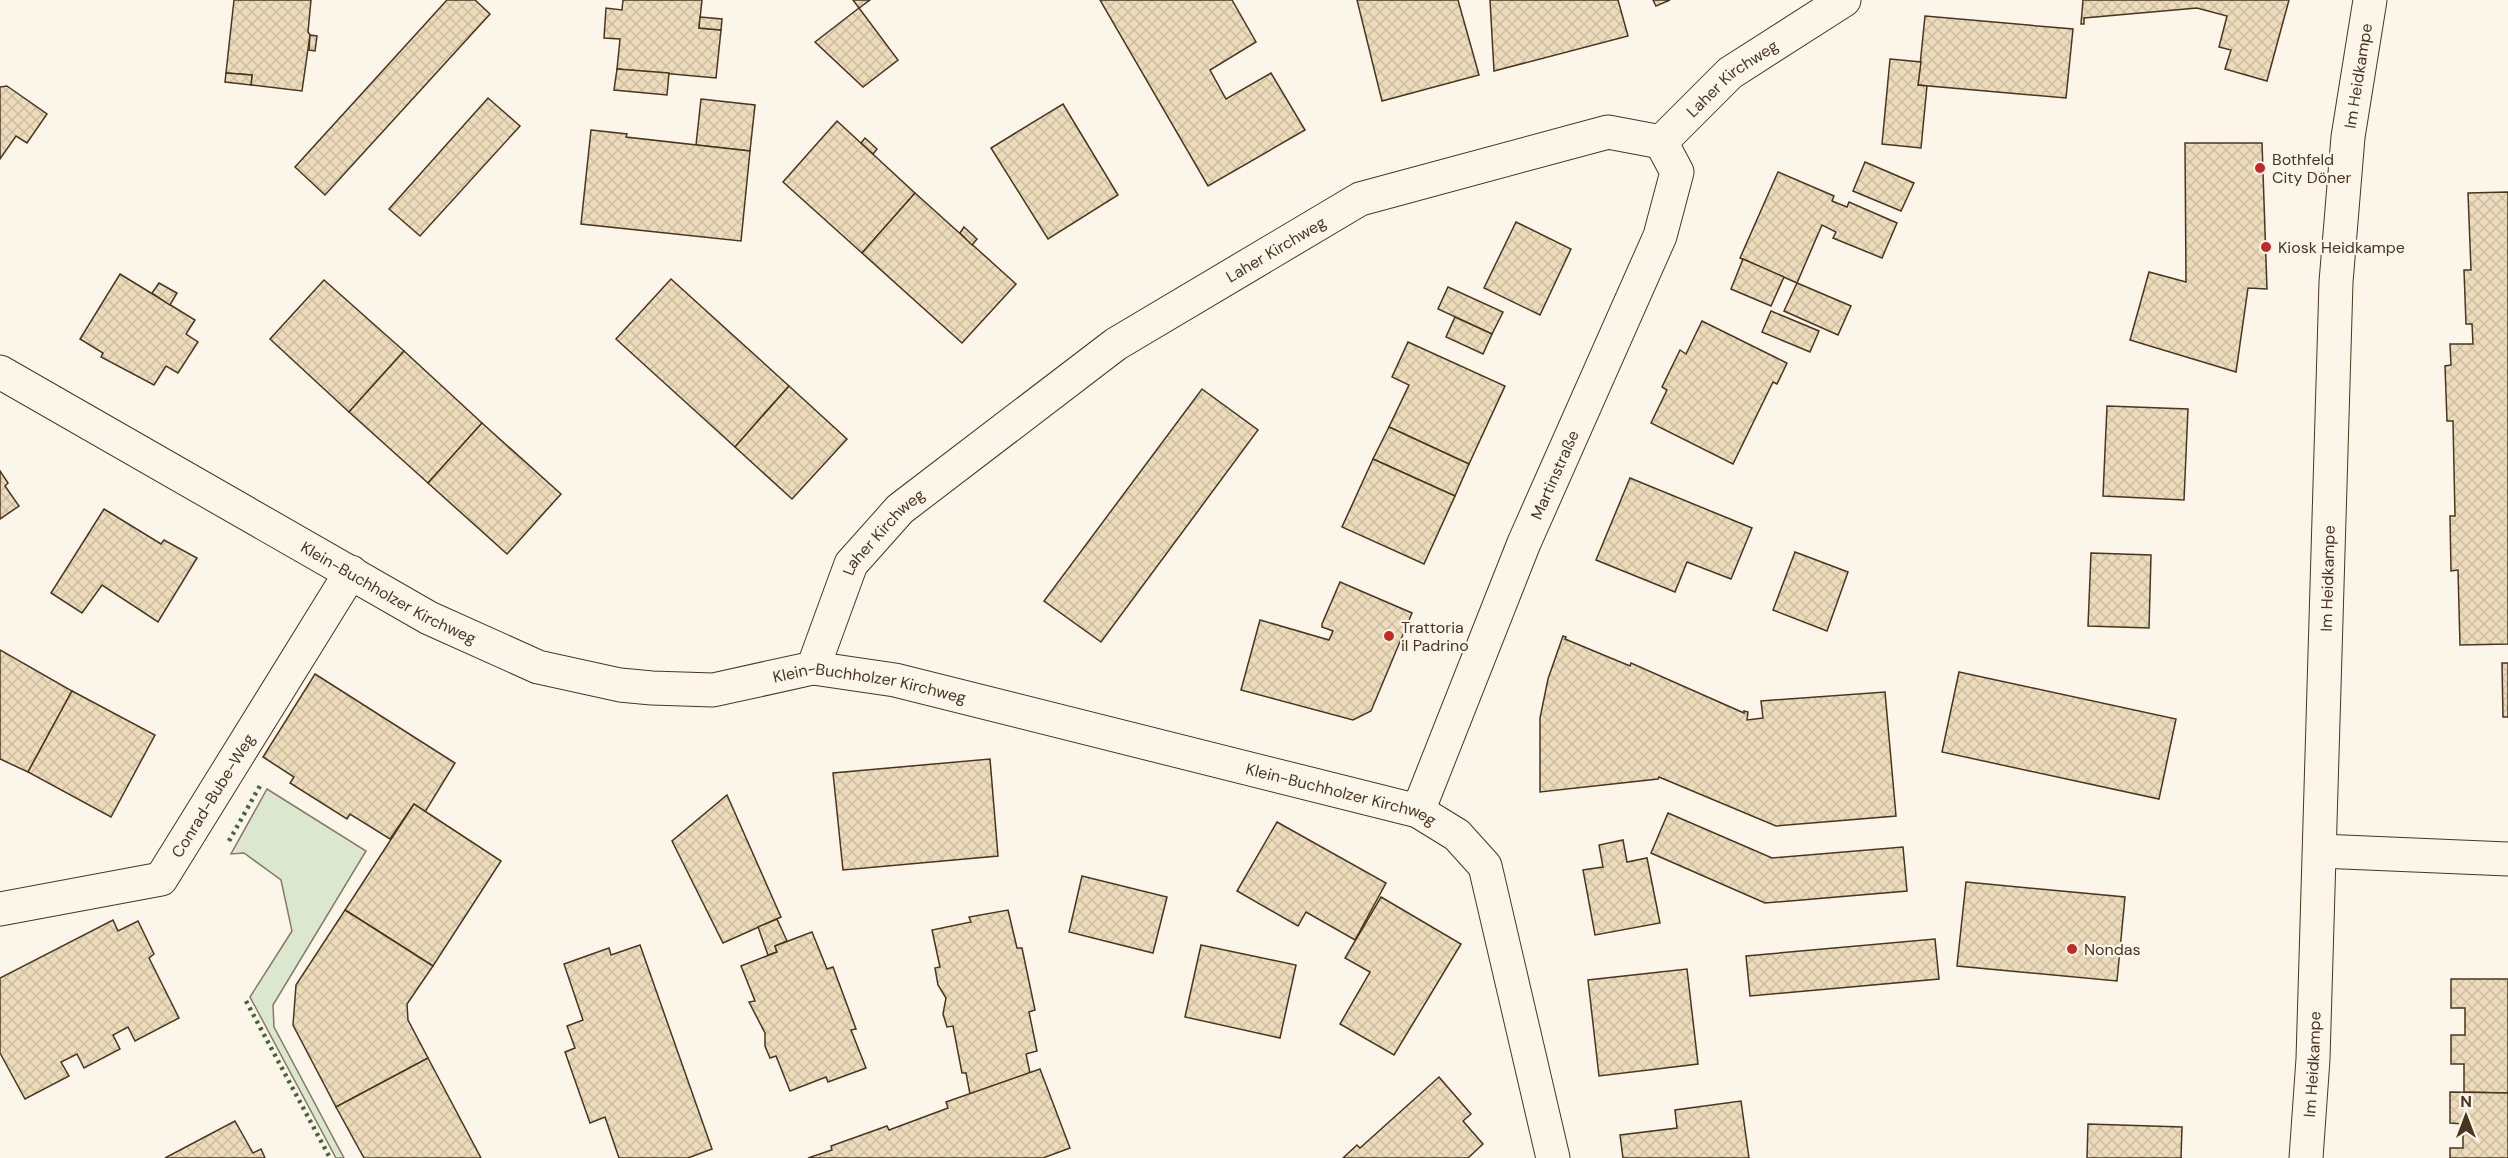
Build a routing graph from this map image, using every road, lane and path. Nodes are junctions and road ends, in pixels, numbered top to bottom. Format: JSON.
{"nodes":[{"id":1,"x":1844,"y":0,"type":"edge"},
{"id":2,"x":2370,"y":0,"type":"edge"},
{"id":3,"x":1660,"y":142,"type":"junction"},
{"id":4,"x":0,"y":372,"type":"edge"},
{"id":5,"x":351,"y":572,"type":"junction"},
{"id":6,"x":813,"y":668,"type":"junction"},
{"id":7,"x":1418,"y":811,"type":"junction"},
{"id":8,"x":2320,"y":851,"type":"junction"},
{"id":9,"x":2508,"y":859,"type":"edge"},
{"id":10,"x":0,"y":909,"type":"edge"},
{"id":11,"x":1552,"y":1158,"type":"edge"},
{"id":12,"x":2306,"y":1158,"type":"edge"}],
"edges":[{"from":1,"to":3,"type":"street","name":"Laher Kirchweg"},
{"from":2,"to":8,"type":"street","name":"Im Heidkampe"},
{"from":3,"to":6,"type":"street","name":"Laher Kirchweg"},
{"from":3,"to":7,"type":"street","name":"Martinstraße"},
{"from":4,"to":5,"type":"street","name":"Klein-Buchholzer Kirchweg"},
{"from":5,"to":6,"type":"street","name":"Klein-Buchholzer Kirchweg"},
{"from":5,"to":10,"type":"street","name":"Conrad-Bube-Weg"},
{"from":6,"to":7,"type":"street","name":"Klein-Buchholzer Kirchweg"},
{"from":7,"to":11,"type":"street","name":"Klein-Buchholzer Kirchweg"},
{"from":8,"to":9,"type":"street"},
{"from":8,"to":12,"type":"street","name":"Im Heidkampe"}]}
